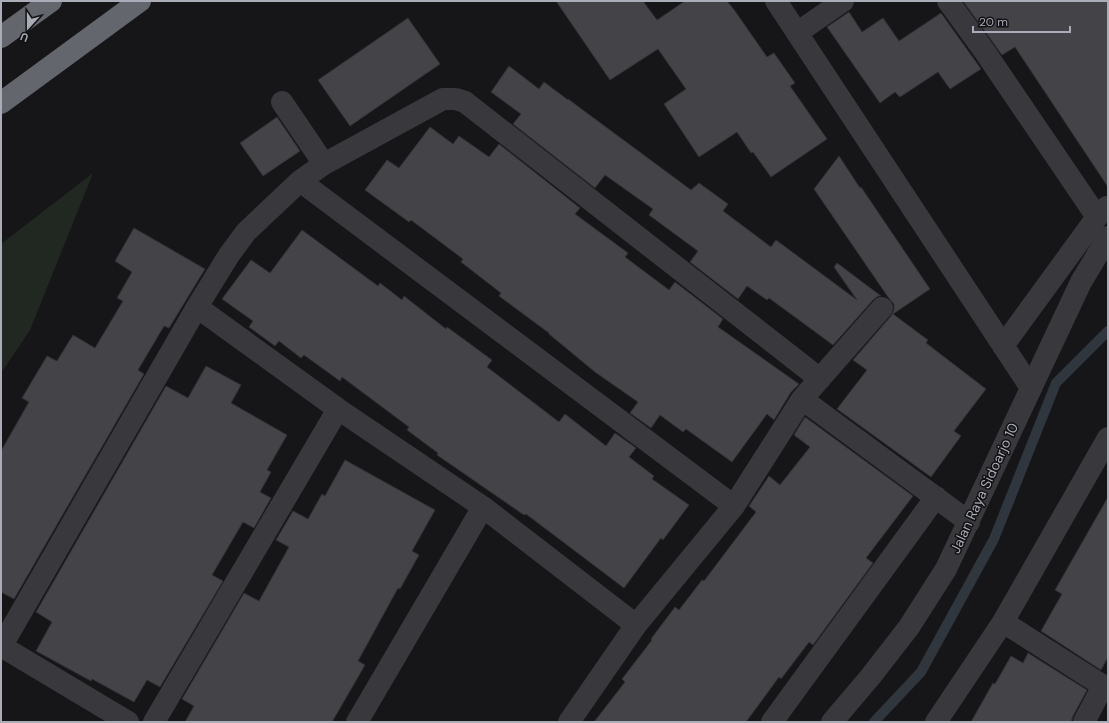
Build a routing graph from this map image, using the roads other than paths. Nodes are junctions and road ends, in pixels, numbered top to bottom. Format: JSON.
{"nodes":[{"id":1,"x":51,"y":1,"type":"edge"},
{"id":2,"x":140,"y":1,"type":"edge"},
{"id":3,"x":776,"y":1,"type":"edge"},
{"id":4,"x":843,"y":1,"type":"edge"},
{"id":5,"x":948,"y":1,"type":"edge"},
{"id":6,"x":797,"y":32,"type":"junction"},
{"id":7,"x":1,"y":38,"type":"edge"},
{"id":8,"x":282,"y":102,"type":"dead end"},
{"id":9,"x":1,"y":103,"type":"edge"},
{"id":10,"x":324,"y":164,"type":"junction"},
{"id":11,"x":300,"y":181,"type":"junction"},
{"id":12,"x":1102,"y":212,"type":"edge"},
{"id":13,"x":1108,"y":237,"type":"edge"},
{"id":14,"x":197,"y":307,"type":"junction"},
{"id":15,"x":882,"y":308,"type":"dead end"},
{"id":16,"x":1003,"y":346,"type":"junction"},
{"id":17,"x":820,"y":379,"type":"junction"},
{"id":18,"x":1031,"y":388,"type":"junction"},
{"id":19,"x":802,"y":399,"type":"junction"},
{"id":20,"x":338,"y":409,"type":"junction"},
{"id":21,"x":1108,"y":438,"type":"edge"},
{"id":22,"x":936,"y":498,"type":"junction"},
{"id":23,"x":734,"y":506,"type":"junction"},
{"id":24,"x":483,"y":508,"type":"junction"},
{"id":25,"x":969,"y":522,"type":"junction"},
{"id":26,"x":1003,"y":622,"type":"junction"},
{"id":27,"x":636,"y":625,"type":"junction"},
{"id":28,"x":1,"y":647,"type":"edge"},
{"id":29,"x":1106,"y":688,"type":"edge"},
{"id":30,"x":128,"y":722,"type":"edge"},
{"id":31,"x":154,"y":722,"type":"edge"},
{"id":32,"x":357,"y":722,"type":"edge"},
{"id":33,"x":569,"y":722,"type":"edge"},
{"id":34,"x":772,"y":722,"type":"edge"},
{"id":35,"x":832,"y":722,"type":"edge"},
{"id":36,"x":936,"y":722,"type":"edge"},
{"id":37,"x":1084,"y":722,"type":"edge"}],
"edges":[{"from":1,"to":7,"type":"highway"},
{"from":2,"to":9,"type":"highway"},
{"from":3,"to":6,"type":"street"},
{"from":4,"to":6,"type":"street"},
{"from":5,"to":12,"type":"street"},
{"from":6,"to":16,"type":"street"},
{"from":8,"to":10,"type":"street"},
{"from":10,"to":11,"type":"street"},
{"from":10,"to":17,"type":"street"},
{"from":11,"to":14,"type":"street"},
{"from":11,"to":23,"type":"street"},
{"from":12,"to":16,"type":"street"},
{"from":13,"to":18,"type":"street","name":"Jalan Raya Sidoarjo 10"},
{"from":14,"to":20,"type":"street"},
{"from":14,"to":28,"type":"street"},
{"from":15,"to":17,"type":"street"},
{"from":16,"to":18,"type":"street"},
{"from":17,"to":19,"type":"street"},
{"from":18,"to":25,"type":"street","name":"Jalan Raya Sidoarjo 10"},
{"from":19,"to":22,"type":"street"},
{"from":19,"to":23,"type":"street"},
{"from":20,"to":24,"type":"street"},
{"from":20,"to":31,"type":"street"},
{"from":21,"to":26,"type":"street"},
{"from":22,"to":25,"type":"street"},
{"from":22,"to":34,"type":"street"},
{"from":23,"to":27,"type":"street"},
{"from":24,"to":27,"type":"street"},
{"from":24,"to":32,"type":"street"},
{"from":25,"to":35,"type":"street","name":"Jalan Raya Sidoarjo 10"},
{"from":26,"to":29,"type":"street"},
{"from":26,"to":36,"type":"street"},
{"from":27,"to":33,"type":"street"},
{"from":28,"to":30,"type":"street"},
{"from":29,"to":37,"type":"street"}]}
